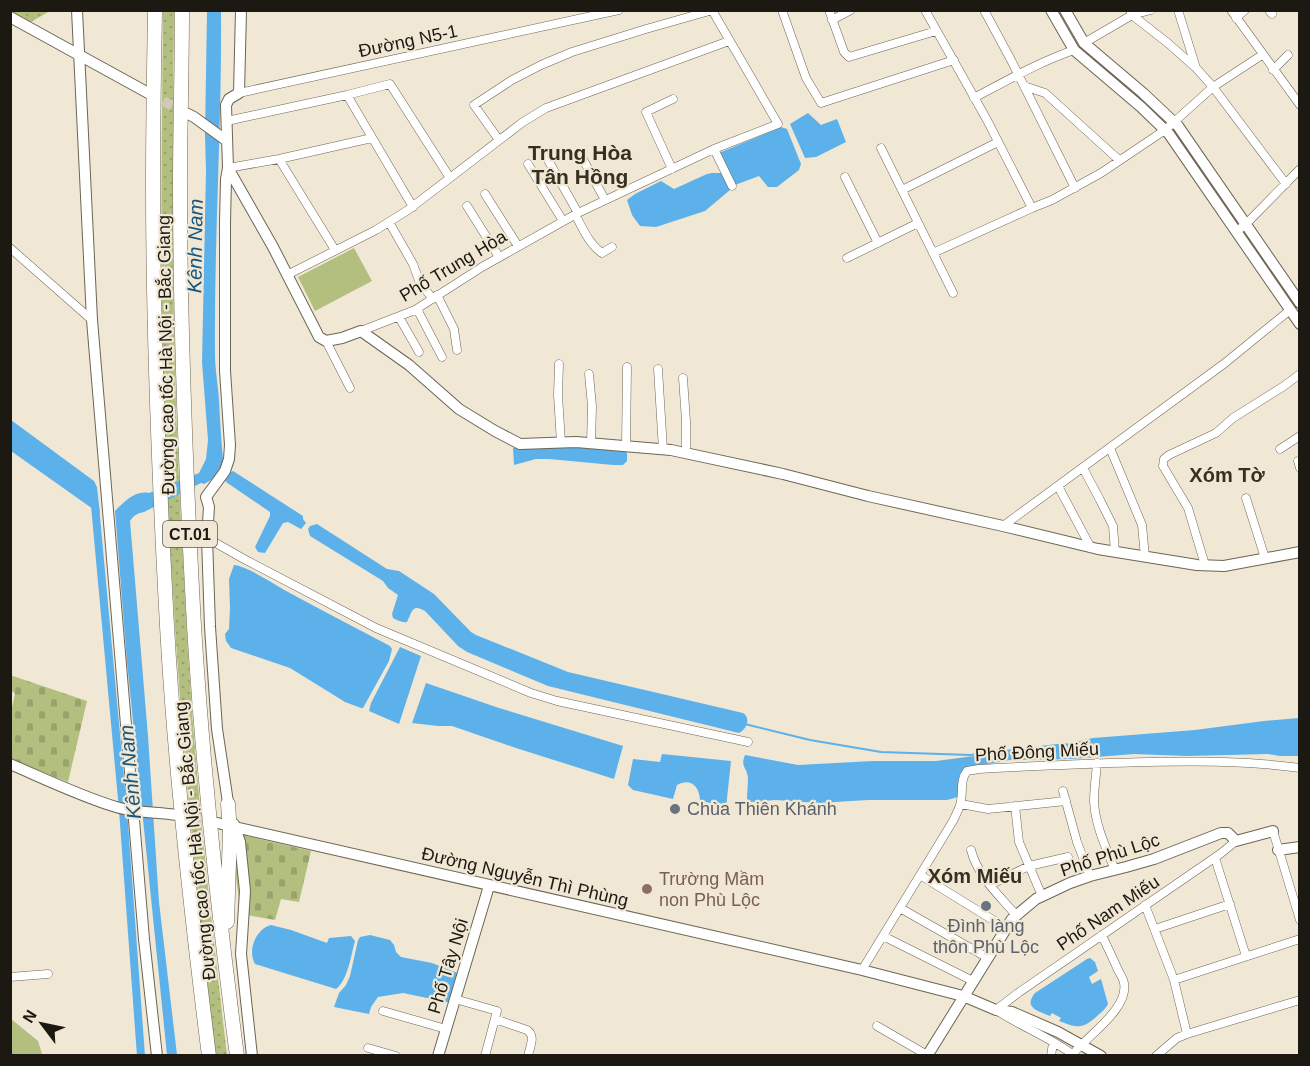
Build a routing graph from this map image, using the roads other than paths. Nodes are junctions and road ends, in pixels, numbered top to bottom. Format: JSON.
{"nodes":[{"id":1,"x":76,"y":10,"type":"edge"},
{"id":2,"x":155,"y":10,"type":"edge"},
{"id":3,"x":182,"y":10,"type":"edge"},
{"id":4,"x":241,"y":10,"type":"edge"},
{"id":5,"x":619,"y":10,"type":"edge"},
{"id":6,"x":782,"y":10,"type":"edge"},
{"id":7,"x":829,"y":10,"type":"edge"},
{"id":8,"x":851,"y":10,"type":"edge"},
{"id":9,"x":925,"y":10,"type":"edge"},
{"id":10,"x":984,"y":10,"type":"edge"},
{"id":11,"x":1051,"y":10,"type":"edge"},
{"id":12,"x":1065,"y":10,"type":"edge"},
{"id":13,"x":1151,"y":10,"type":"edge"},
{"id":14,"x":1178,"y":10,"type":"edge"},
{"id":15,"x":1245,"y":10,"type":"edge"},
{"id":16,"x":712,"y":11,"type":"edge"},
{"id":17,"x":1131,"y":13,"type":"edge"},
{"id":18,"x":1233,"y":14,"type":"edge"},
{"id":19,"x":10,"y":17,"type":"edge"},
{"id":20,"x":832,"y":20,"type":"junction"},
{"id":21,"x":936,"y":31,"type":"junction"},
{"id":22,"x":729,"y":41,"type":"junction"},
{"id":23,"x":1084,"y":42,"type":"junction"},
{"id":24,"x":1074,"y":50,"type":"junction"},
{"id":25,"x":78,"y":53,"type":"junction"},
{"id":26,"x":1262,"y":55,"type":"junction"},
{"id":27,"x":1288,"y":55,"type":"dead end"},
{"id":28,"x":954,"y":60,"type":"junction"},
{"id":29,"x":1197,"y":69,"type":"junction"},
{"id":30,"x":1273,"y":70,"type":"junction"},
{"id":31,"x":1019,"y":75,"type":"junction"},
{"id":32,"x":1024,"y":86,"type":"junction"},
{"id":33,"x":1213,"y":87,"type":"junction"},
{"id":34,"x":239,"y":93,"type":"junction"},
{"id":35,"x":150,"y":94,"type":"tunnel mouth"},
{"id":36,"x":347,"y":95,"type":"junction"},
{"id":37,"x":974,"y":98,"type":"junction"},
{"id":38,"x":673,"y":99,"type":"dead end"},
{"id":39,"x":1299,"y":105,"type":"edge"},
{"id":40,"x":190,"y":115,"type":"tunnel mouth"},
{"id":41,"x":227,"y":121,"type":"junction"},
{"id":42,"x":1175,"y":122,"type":"junction"},
{"id":43,"x":1165,"y":130,"type":"junction"},
{"id":44,"x":223,"y":138,"type":"junction"},
{"id":45,"x":372,"y":138,"type":"junction"},
{"id":46,"x":499,"y":140,"type":"junction"},
{"id":47,"x":998,"y":142,"type":"junction"},
{"id":48,"x":881,"y":148,"type":"dead end"},
{"id":49,"x":714,"y":149,"type":"junction"},
{"id":50,"x":579,"y":152,"type":"dead end"},
{"id":51,"x":544,"y":153,"type":"dead end"},
{"id":52,"x":279,"y":159,"type":"junction"},
{"id":53,"x":1119,"y":160,"type":"junction"},
{"id":54,"x":528,"y":164,"type":"dead end"},
{"id":55,"x":228,"y":168,"type":"junction"},
{"id":56,"x":672,"y":169,"type":"junction"},
{"id":57,"x":1299,"y":169,"type":"edge"},
{"id":58,"x":845,"y":177,"type":"dead end"},
{"id":59,"x":450,"y":178,"type":"junction"},
{"id":60,"x":730,"y":183,"type":"dead end"},
{"id":61,"x":1286,"y":184,"type":"junction"},
{"id":62,"x":1075,"y":188,"type":"junction"},
{"id":63,"x":902,"y":190,"type":"junction"},
{"id":64,"x":485,"y":194,"type":"dead end"},
{"id":65,"x":605,"y":200,"type":"junction"},
{"id":66,"x":467,"y":206,"type":"dead end"},
{"id":67,"x":413,"y":207,"type":"junction"},
{"id":68,"x":1032,"y":208,"type":"junction"},
{"id":69,"x":577,"y":214,"type":"junction"},
{"id":70,"x":563,"y":221,"type":"junction"},
{"id":71,"x":389,"y":222,"type":"junction"},
{"id":72,"x":918,"y":223,"type":"junction"},
{"id":73,"x":1246,"y":224,"type":"junction"},
{"id":74,"x":1237,"y":231,"type":"junction"},
{"id":75,"x":878,"y":243,"type":"junction"},
{"id":76,"x":518,"y":246,"type":"junction"},
{"id":77,"x":612,"y":247,"type":"dead end"},
{"id":78,"x":10,"y":248,"type":"edge"},
{"id":79,"x":335,"y":250,"type":"junction"},
{"id":80,"x":933,"y":253,"type":"junction"},
{"id":81,"x":499,"y":257,"type":"junction"},
{"id":82,"x":847,"y":258,"type":"dead end"},
{"id":83,"x":287,"y":274,"type":"junction"},
{"id":84,"x":953,"y":293,"type":"dead end"},
{"id":85,"x":435,"y":297,"type":"junction"},
{"id":86,"x":1299,"y":302,"type":"edge"},
{"id":87,"x":417,"y":309,"type":"junction"},
{"id":88,"x":1290,"y":310,"type":"junction"},
{"id":89,"x":399,"y":317,"type":"junction"},
{"id":90,"x":92,"y":320,"type":"junction"},
{"id":91,"x":1299,"y":324,"type":"edge"},
{"id":92,"x":361,"y":331,"type":"junction"},
{"id":93,"x":326,"y":341,"type":"junction"},
{"id":94,"x":457,"y":350,"type":"dead end"},
{"id":95,"x":419,"y":352,"type":"dead end"},
{"id":96,"x":442,"y":357,"type":"dead end"},
{"id":97,"x":560,"y":364,"type":"dead end"},
{"id":98,"x":627,"y":367,"type":"dead end"},
{"id":99,"x":658,"y":369,"type":"dead end"},
{"id":100,"x":589,"y":374,"type":"dead end"},
{"id":101,"x":1299,"y":374,"type":"edge"},
{"id":102,"x":683,"y":378,"type":"dead end"},
{"id":103,"x":350,"y":388,"type":"dead end"},
{"id":104,"x":1299,"y":436,"type":"edge"},
{"id":105,"x":561,"y":443,"type":"junction"},
{"id":106,"x":591,"y":444,"type":"junction"},
{"id":107,"x":626,"y":446,"type":"junction"},
{"id":108,"x":1110,"y":448,"type":"junction"},
{"id":109,"x":1280,"y":449,"type":"dead end"},
{"id":110,"x":663,"y":450,"type":"junction"},
{"id":111,"x":686,"y":453,"type":"junction"},
{"id":112,"x":1083,"y":468,"type":"junction"},
{"id":113,"x":1058,"y":486,"type":"junction"},
{"id":114,"x":1246,"y":498,"type":"dead end"},
{"id":115,"x":1003,"y":526,"type":"junction"},
{"id":116,"x":207,"y":538,"type":"junction"},
{"id":117,"x":1091,"y":548,"type":"junction"},
{"id":118,"x":1115,"y":552,"type":"junction"},
{"id":119,"x":1299,"y":552,"type":"edge"},
{"id":120,"x":1145,"y":556,"type":"junction"},
{"id":121,"x":1264,"y":558,"type":"junction"},
{"id":122,"x":1205,"y":565,"type":"junction"},
{"id":123,"x":748,"y":742,"type":"dead end"},
{"id":124,"x":1097,"y":763,"type":"junction"},
{"id":125,"x":10,"y":764,"type":"edge"},
{"id":126,"x":1299,"y":768,"type":"edge"},
{"id":127,"x":1063,"y":791,"type":"dead end"},
{"id":128,"x":1066,"y":801,"type":"junction"},
{"id":129,"x":228,"y":804,"type":"joint"},
{"id":130,"x":960,"y":804,"type":"junction"},
{"id":131,"x":1015,"y":806,"type":"junction"},
{"id":132,"x":134,"y":810,"type":"junction"},
{"id":133,"x":177,"y":815,"type":"tunnel mouth"},
{"id":134,"x":213,"y":822,"type":"tunnel mouth"},
{"id":135,"x":232,"y":827,"type":"junction"},
{"id":136,"x":1273,"y":831,"type":"joint"},
{"id":137,"x":1236,"y":841,"type":"junction"},
{"id":138,"x":1299,"y":847,"type":"edge"},
{"id":139,"x":971,"y":850,"type":"dead end"},
{"id":140,"x":1278,"y":850,"type":"junction"},
{"id":141,"x":1068,"y":857,"type":"dead end"},
{"id":142,"x":1215,"y":858,"type":"junction"},
{"id":143,"x":1029,"y":866,"type":"junction"},
{"id":144,"x":1115,"y":870,"type":"junction"},
{"id":145,"x":920,"y":875,"type":"junction"},
{"id":146,"x":1090,"y":876,"type":"junction"},
{"id":147,"x":990,"y":885,"type":"junction"},
{"id":148,"x":489,"y":886,"type":"junction"},
{"id":149,"x":1042,"y":896,"type":"junction"},
{"id":150,"x":1230,"y":904,"type":"junction"},
{"id":151,"x":1145,"y":905,"type":"junction"},
{"id":152,"x":900,"y":908,"type":"junction"},
{"id":153,"x":1016,"y":915,"type":"junction"},
{"id":154,"x":1299,"y":920,"type":"edge"},
{"id":155,"x":1006,"y":928,"type":"junction"},
{"id":156,"x":1155,"y":928,"type":"junction"},
{"id":157,"x":1102,"y":935,"type":"junction"},
{"id":158,"x":883,"y":936,"type":"junction"},
{"id":159,"x":1299,"y":939,"type":"edge"},
{"id":160,"x":1246,"y":956,"type":"junction"},
{"id":161,"x":988,"y":958,"type":"junction"},
{"id":162,"x":862,"y":970,"type":"junction"},
{"id":163,"x":48,"y":974,"type":"dead end"},
{"id":164,"x":10,"y":977,"type":"edge"},
{"id":165,"x":1174,"y":980,"type":"junction"},
{"id":166,"x":973,"y":981,"type":"junction"},
{"id":167,"x":963,"y":996,"type":"junction"},
{"id":168,"x":455,"y":999,"type":"junction"},
{"id":169,"x":1299,"y":1000,"type":"edge"},
{"id":170,"x":996,"y":1010,"type":"junction"},
{"id":171,"x":382,"y":1011,"type":"dead end"},
{"id":172,"x":495,"y":1019,"type":"junction"},
{"id":173,"x":877,"y":1026,"type":"dead end"},
{"id":174,"x":446,"y":1029,"type":"junction"},
{"id":175,"x":1187,"y":1034,"type":"junction"},
{"id":176,"x":1053,"y":1043,"type":"junction"},
{"id":177,"x":1080,"y":1044,"type":"junction"},
{"id":178,"x":368,"y":1048,"type":"dead end"},
{"id":179,"x":929,"y":1055,"type":"edge"},
{"id":180,"x":1074,"y":1055,"type":"edge"},
{"id":181,"x":157,"y":1056,"type":"edge"},
{"id":182,"x":209,"y":1056,"type":"edge"},
{"id":183,"x":237,"y":1056,"type":"edge"},
{"id":184,"x":252,"y":1056,"type":"edge"},
{"id":185,"x":396,"y":1056,"type":"edge"},
{"id":186,"x":438,"y":1056,"type":"edge"},
{"id":187,"x":485,"y":1056,"type":"edge"},
{"id":188,"x":528,"y":1056,"type":"edge"},
{"id":189,"x":1051,"y":1056,"type":"edge"},
{"id":190,"x":1101,"y":1056,"type":"edge"},
{"id":191,"x":1156,"y":1056,"type":"edge"}],
"edges":[{"from":1,"to":25,"type":"street"},
{"from":2,"to":182,"type":"highway","name":"Đường cao tốc Hà Nội - Bắc Giang","number":"CT.01"},
{"from":3,"to":183,"type":"highway","name":"Đường cao tốc Hà Nội - Bắc Giang","number":"CT.01"},
{"from":4,"to":34,"type":"street"},
{"from":5,"to":34,"type":"street","name":"Đường N5-1"},
{"from":6,"to":28,"type":"street"},
{"from":7,"to":20,"type":"street"},
{"from":8,"to":20,"type":"street"},
{"from":9,"to":21,"type":"street"},
{"from":10,"to":31,"type":"street"},
{"from":11,"to":24,"type":"street"},
{"from":12,"to":23,"type":"street"},
{"from":13,"to":17,"type":"street"},
{"from":14,"to":29,"type":"street"},
{"from":15,"to":18,"type":"street"},
{"from":16,"to":22,"type":"street"},
{"from":16,"to":46,"type":"street"},
{"from":17,"to":23,"type":"street"},
{"from":17,"to":29,"type":"street"},
{"from":18,"to":26,"type":"street"},
{"from":19,"to":25,"type":"street"},
{"from":20,"to":21,"type":"street"},
{"from":21,"to":28,"type":"street"},
{"from":22,"to":46,"type":"street"},
{"from":22,"to":49,"type":"street","name":"Phố Trung Hòa"},
{"from":23,"to":24,"type":"street"},
{"from":23,"to":42,"type":"street"},
{"from":24,"to":31,"type":"street"},
{"from":24,"to":43,"type":"street"},
{"from":25,"to":35,"type":"street"},
{"from":25,"to":90,"type":"street"},
{"from":26,"to":30,"type":"street"},
{"from":26,"to":33,"type":"street"},
{"from":27,"to":30,"type":"street"},
{"from":28,"to":37,"type":"street"},
{"from":29,"to":33,"type":"street"},
{"from":30,"to":39,"type":"street"},
{"from":31,"to":32,"type":"street"},
{"from":31,"to":37,"type":"street"},
{"from":32,"to":53,"type":"street"},
{"from":32,"to":62,"type":"street"},
{"from":33,"to":42,"type":"street"},
{"from":33,"to":61,"type":"street"},
{"from":34,"to":41,"type":"street"},
{"from":36,"to":41,"type":"street"},
{"from":36,"to":45,"type":"street"},
{"from":36,"to":59,"type":"street"},
{"from":37,"to":47,"type":"street"},
{"from":38,"to":56,"type":"street"},
{"from":40,"to":44,"type":"street"},
{"from":41,"to":44,"type":"street"},
{"from":42,"to":43,"type":"street"},
{"from":42,"to":73,"type":"street"},
{"from":43,"to":53,"type":"street"},
{"from":43,"to":74,"type":"street"},
{"from":44,"to":55,"type":"street"},
{"from":45,"to":52,"type":"street"},
{"from":45,"to":67,"type":"street"},
{"from":46,"to":59,"type":"street"},
{"from":47,"to":63,"type":"street"},
{"from":47,"to":68,"type":"street"},
{"from":48,"to":63,"type":"street"},
{"from":49,"to":56,"type":"street","name":"Phố Trung Hòa"},
{"from":49,"to":60,"type":"street"},
{"from":50,"to":65,"type":"street"},
{"from":51,"to":69,"type":"street"},
{"from":52,"to":55,"type":"street"},
{"from":52,"to":79,"type":"street"},
{"from":53,"to":62,"type":"street"},
{"from":54,"to":70,"type":"street"},
{"from":55,"to":83,"type":"street"},
{"from":55,"to":116,"type":"street"},
{"from":56,"to":65,"type":"street","name":"Phố Trung Hòa"},
{"from":57,"to":61,"type":"street"},
{"from":58,"to":75,"type":"street"},
{"from":59,"to":67,"type":"street"},
{"from":61,"to":73,"type":"street"},
{"from":62,"to":68,"type":"street"},
{"from":63,"to":72,"type":"street"},
{"from":64,"to":76,"type":"street"},
{"from":65,"to":69,"type":"street","name":"Phố Trung Hòa"},
{"from":66,"to":81,"type":"street"},
{"from":67,"to":71,"type":"street"},
{"from":68,"to":80,"type":"street"},
{"from":69,"to":70,"type":"street","name":"Phố Trung Hòa"},
{"from":69,"to":77,"type":"street"},
{"from":70,"to":76,"type":"street","name":"Phố Trung Hòa"},
{"from":71,"to":79,"type":"street"},
{"from":71,"to":85,"type":"street"},
{"from":72,"to":75,"type":"street"},
{"from":72,"to":80,"type":"street"},
{"from":73,"to":74,"type":"street"},
{"from":73,"to":86,"type":"street"},
{"from":74,"to":88,"type":"street"},
{"from":75,"to":82,"type":"street"},
{"from":76,"to":81,"type":"street","name":"Phố Trung Hòa"},
{"from":78,"to":90,"type":"street"},
{"from":79,"to":83,"type":"street"},
{"from":80,"to":84,"type":"street"},
{"from":81,"to":85,"type":"street","name":"Phố Trung Hòa"},
{"from":83,"to":93,"type":"street"},
{"from":85,"to":87,"type":"street","name":"Phố Trung Hòa"},
{"from":85,"to":94,"type":"street"},
{"from":86,"to":88,"type":"street"},
{"from":87,"to":89,"type":"street","name":"Phố Trung Hòa"},
{"from":87,"to":96,"type":"street"},
{"from":88,"to":91,"type":"street"},
{"from":88,"to":108,"type":"street"},
{"from":89,"to":92,"type":"street","name":"Phố Trung Hòa"},
{"from":89,"to":95,"type":"street"},
{"from":90,"to":132,"type":"street"},
{"from":92,"to":93,"type":"street","name":"Phố Trung Hòa"},
{"from":92,"to":105,"type":"street"},
{"from":93,"to":103,"type":"street"},
{"from":97,"to":105,"type":"street"},
{"from":98,"to":107,"type":"street"},
{"from":99,"to":110,"type":"street"},
{"from":100,"to":106,"type":"street"},
{"from":101,"to":122,"type":"street"},
{"from":102,"to":111,"type":"street"},
{"from":104,"to":109,"type":"street"},
{"from":105,"to":106,"type":"street"},
{"from":106,"to":107,"type":"street"},
{"from":107,"to":110,"type":"street"},
{"from":108,"to":112,"type":"street"},
{"from":108,"to":120,"type":"street"},
{"from":110,"to":111,"type":"street"},
{"from":111,"to":115,"type":"street"},
{"from":112,"to":113,"type":"street"},
{"from":112,"to":118,"type":"street"},
{"from":113,"to":115,"type":"street"},
{"from":113,"to":117,"type":"street"},
{"from":114,"to":121,"type":"street"},
{"from":115,"to":117,"type":"street"},
{"from":116,"to":123,"type":"street"},
{"from":116,"to":129,"type":"street"},
{"from":117,"to":118,"type":"street"},
{"from":118,"to":120,"type":"street"},
{"from":119,"to":121,"type":"street"},
{"from":120,"to":122,"type":"street"},
{"from":121,"to":122,"type":"street"},
{"from":124,"to":126,"type":"street","name":"Phố Đông Miếu"},
{"from":124,"to":130,"type":"street","name":"Phố Đông Miếu"},
{"from":124,"to":144,"type":"street"},
{"from":125,"to":132,"type":"street"},
{"from":127,"to":128,"type":"street"},
{"from":128,"to":131,"type":"street"},
{"from":128,"to":146,"type":"street"},
{"from":129,"to":135,"type":"highway"},
{"from":130,"to":131,"type":"street"},
{"from":130,"to":145,"type":"street","name":"Phố Đông Miếu"},
{"from":131,"to":143,"type":"street"},
{"from":132,"to":133,"type":"street"},
{"from":132,"to":181,"type":"street"},
{"from":134,"to":135,"type":"street","name":"Đường Nguyễn Thì Phùng"},
{"from":135,"to":148,"type":"street","name":"Đường Nguyễn Thì Phùng"},
{"from":135,"to":183,"type":"highway"},
{"from":135,"to":184,"type":"street"},
{"from":136,"to":137,"type":"street","name":"Phố Phù Lộc"},
{"from":136,"to":140,"type":"street"},
{"from":137,"to":142,"type":"street","name":"Phố Nam Miếu"},
{"from":137,"to":144,"type":"street","name":"Phố Phù Lộc"},
{"from":138,"to":140,"type":"street"},
{"from":139,"to":147,"type":"street"},
{"from":140,"to":154,"type":"street"},
{"from":141,"to":143,"type":"street"},
{"from":142,"to":150,"type":"street"},
{"from":142,"to":151,"type":"street","name":"Phố Nam Miếu"},
{"from":143,"to":147,"type":"street"},
{"from":143,"to":149,"type":"street"},
{"from":144,"to":146,"type":"street","name":"Phố Phù Lộc"},
{"from":145,"to":152,"type":"street","name":"Phố Đông Miếu"},
{"from":145,"to":155,"type":"street"},
{"from":146,"to":149,"type":"street","name":"Phố Phù Lộc"},
{"from":147,"to":153,"type":"street"},
{"from":148,"to":162,"type":"street","name":"Đường Nguyễn Thì Phùng"},
{"from":148,"to":168,"type":"street","name":"Phố Tây Nội"},
{"from":149,"to":153,"type":"street","name":"Phố Phù Lộc"},
{"from":150,"to":156,"type":"street"},
{"from":150,"to":160,"type":"street"},
{"from":151,"to":156,"type":"street"},
{"from":151,"to":157,"type":"street","name":"Phố Nam Miếu"},
{"from":152,"to":158,"type":"street","name":"Phố Đông Miếu"},
{"from":152,"to":161,"type":"street"},
{"from":153,"to":155,"type":"street","name":"Phố Phù Lộc"},
{"from":155,"to":161,"type":"street","name":"Phố Phù Lộc"},
{"from":156,"to":165,"type":"street"},
{"from":157,"to":170,"type":"street","name":"Phố Nam Miếu"},
{"from":157,"to":177,"type":"street"},
{"from":158,"to":162,"type":"street","name":"Phố Đông Miếu"},
{"from":158,"to":166,"type":"street"},
{"from":159,"to":160,"type":"street"},
{"from":160,"to":165,"type":"street"},
{"from":161,"to":166,"type":"street","name":"Phố Phù Lộc"},
{"from":162,"to":167,"type":"street","name":"Đường Nguyễn Thì Phùng"},
{"from":163,"to":164,"type":"street"},
{"from":165,"to":175,"type":"street"},
{"from":166,"to":167,"type":"street","name":"Phố Phù Lộc"},
{"from":167,"to":170,"type":"street","name":"Đường Nguyễn Thì Phùng"},
{"from":167,"to":179,"type":"street","name":"Phố Phù Lộc"},
{"from":168,"to":172,"type":"street"},
{"from":168,"to":174,"type":"street","name":"Phố Tây Nội"},
{"from":169,"to":175,"type":"street"},
{"from":170,"to":176,"type":"street"},
{"from":170,"to":177,"type":"street","name":"Đường Nguyễn Thì Phùng"},
{"from":171,"to":174,"type":"street"},
{"from":172,"to":187,"type":"street"},
{"from":172,"to":188,"type":"street"},
{"from":173,"to":179,"type":"street"},
{"from":174,"to":186,"type":"street","name":"Phố Tây Nội"},
{"from":175,"to":191,"type":"street"},
{"from":176,"to":180,"type":"street"},
{"from":176,"to":189,"type":"street"},
{"from":177,"to":180,"type":"street"},
{"from":177,"to":190,"type":"street","name":"Đường Nguyễn Thì Phùng"},
{"from":178,"to":185,"type":"street"}]}
